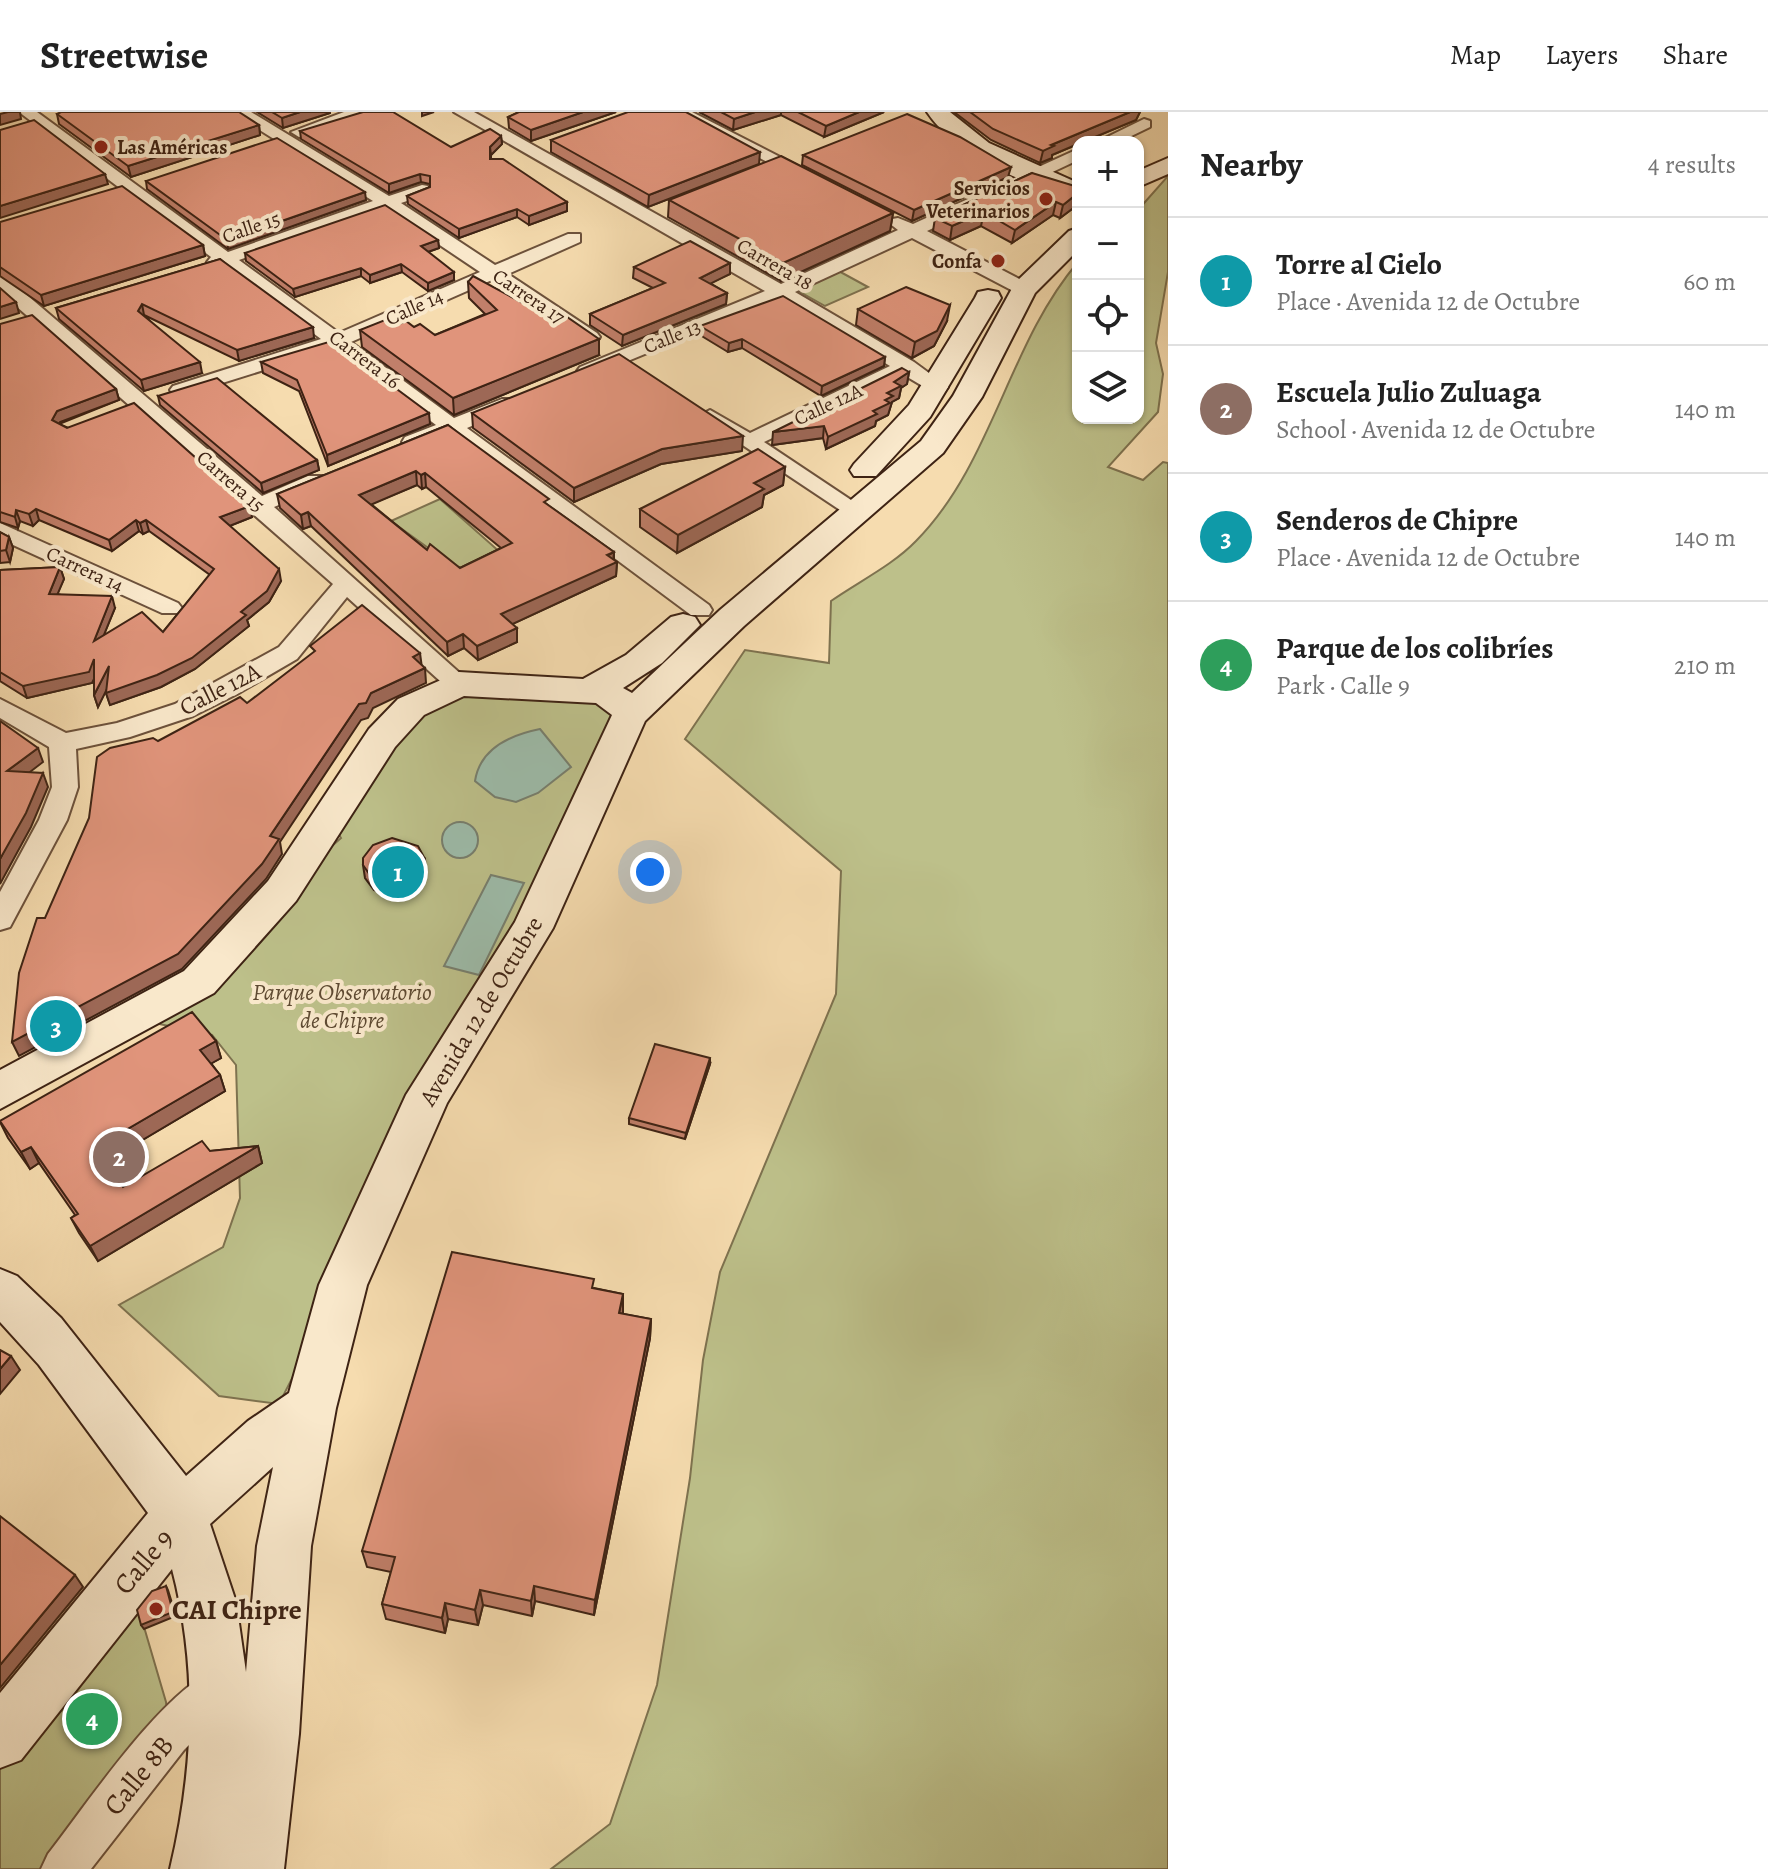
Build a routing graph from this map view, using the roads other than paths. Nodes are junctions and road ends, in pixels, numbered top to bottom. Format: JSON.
{"nodes":[{"id":1,"x":239,"y":112,"type":"edge"},
{"id":2,"x":360,"y":112,"type":"edge"},
{"id":3,"x":462,"y":112,"type":"edge"},
{"id":4,"x":679,"y":112,"type":"edge"},
{"id":5,"x":1120,"y":112,"type":"edge"},
{"id":6,"x":62,"y":115,"type":"edge"},
{"id":7,"x":33,"y":116,"type":"edge"},
{"id":8,"x":932,"y":116,"type":"edge"},
{"id":9,"x":13,"y":129,"type":"edge"},
{"id":10,"x":1118,"y":136,"type":"edge"},
{"id":11,"x":281,"y":138,"type":"junction"},
{"id":12,"x":557,"y":141,"type":"edge"},
{"id":13,"x":253,"y":147,"type":"edge"},
{"id":14,"x":531,"y":151,"type":"junction"},
{"id":15,"x":811,"y":152,"type":"edge"},
{"id":16,"x":1072,"y":157,"type":"edge"},
{"id":17,"x":510,"y":158,"type":"dead end"},
{"id":18,"x":783,"y":163,"type":"junction"},
{"id":19,"x":1168,"y":165,"type":"edge"},
{"id":20,"x":1035,"y":172,"type":"junction"},
{"id":21,"x":756,"y":174,"type":"edge"},
{"id":22,"x":1144,"y":177,"type":"edge"},
{"id":23,"x":155,"y":179,"type":"edge"},
{"id":24,"x":822,"y":183,"type":"edge"},
{"id":25,"x":120,"y":190,"type":"junction"},
{"id":26,"x":422,"y":190,"type":"edge"},
{"id":27,"x":1072,"y":193,"type":"edge"},
{"id":28,"x":389,"y":203,"type":"junction"},
{"id":29,"x":1072,"y":203,"type":"edge"},
{"id":30,"x":674,"y":206,"type":"edge"},
{"id":31,"x":646,"y":217,"type":"junction"},
{"id":32,"x":886,"y":217,"type":"edge"},
{"id":33,"x":911,"y":230,"type":"junction"},
{"id":34,"x":574,"y":238,"type":"dead end"},
{"id":35,"x":1072,"y":240,"type":"edge"},
{"id":36,"x":229,"y":258,"type":"junction"},
{"id":37,"x":200,"y":267,"type":"edge"},
{"id":38,"x":492,"y":271,"type":"junction"},
{"id":39,"x":0,"y":282,"type":"edge"},
{"id":40,"x":1012,"y":283,"type":"junction"},
{"id":41,"x":779,"y":291,"type":"junction"},
{"id":42,"x":46,"y":312,"type":"junction"},
{"id":43,"x":13,"y":323,"type":"edge"},
{"id":44,"x":340,"y":340,"type":"junction"},
{"id":45,"x":621,"y":357,"type":"junction"},
{"id":46,"x":907,"y":366,"type":"junction"},
{"id":47,"x":646,"y":374,"type":"edge"},
{"id":48,"x":565,"y":380,"type":"edge"},
{"id":49,"x":938,"y":387,"type":"junction"},
{"id":50,"x":523,"y":398,"type":"edge"},
{"id":51,"x":140,"y":402,"type":"junction"},
{"id":52,"x":697,"y":408,"type":"edge"},
{"id":53,"x":112,"y":413,"type":"edge"},
{"id":54,"x":452,"y":427,"type":"junction"},
{"id":55,"x":748,"y":442,"type":"junction"},
{"id":56,"x":397,"y":449,"type":"edge"},
{"id":57,"x":342,"y":471,"type":"edge"},
{"id":58,"x":259,"y":505,"type":"junction"},
{"id":59,"x":843,"y":506,"type":"junction"},
{"id":60,"x":0,"y":530,"type":"edge"},
{"id":61,"x":83,"y":568,"type":"junction"},
{"id":62,"x":24,"y":570,"type":"edge"},
{"id":63,"x":346,"y":583,"type":"junction"},
{"id":64,"x":170,"y":608,"type":"dead end"},
{"id":65,"x":700,"y":610,"type":"junction"},
{"id":66,"x":459,"y":684,"type":"junction"},
{"id":67,"x":587,"y":691,"type":"junction"},
{"id":68,"x":0,"y":707,"type":"edge"},
{"id":69,"x":630,"y":715,"type":"junction"},
{"id":70,"x":62,"y":743,"type":"junction"},
{"id":71,"x":0,"y":919,"type":"edge"},
{"id":72,"x":0,"y":1091,"type":"edge"},
{"id":73,"x":0,"y":1291,"type":"edge"},
{"id":74,"x":310,"y":1408,"type":"junction"},
{"id":75,"x":180,"y":1516,"type":"junction"},
{"id":76,"x":219,"y":1687,"type":"junction"},
{"id":77,"x":0,"y":1739,"type":"edge"},
{"id":78,"x":63,"y":1869,"type":"edge"},
{"id":79,"x":201,"y":1869,"type":"edge"},
{"id":80,"x":253,"y":1869,"type":"edge"}],
"edges":[{"from":1,"to":11,"type":"street","name":"Carrera 17"},
{"from":2,"to":11,"type":"street"},
{"from":3,"to":14,"type":"street","name":"Carrera 18"},
{"from":4,"to":18,"type":"street"},
{"from":5,"to":10,"type":"street"},
{"from":6,"to":7,"type":"street"},
{"from":7,"to":9,"type":"street"},
{"from":7,"to":25,"type":"street","name":"Carrera 16"},
{"from":8,"to":20,"type":"main road"},
{"from":11,"to":13,"type":"street"},
{"from":11,"to":28,"type":"street","name":"Carrera 17"},
{"from":12,"to":14,"type":"street"},
{"from":14,"to":17,"type":"street"},
{"from":14,"to":31,"type":"street","name":"Carrera 18"},
{"from":15,"to":18,"type":"street"},
{"from":16,"to":20,"type":"street","name":"Calle 13"},
{"from":18,"to":21,"type":"street"},
{"from":18,"to":24,"type":"street"},
{"from":19,"to":22,"type":"main road"},
{"from":20,"to":27,"type":"main road"},
{"from":20,"to":33,"type":"street","name":"Calle 13"},
{"from":23,"to":25,"type":"street"},
{"from":25,"to":36,"type":"street","name":"Carrera 16"},
{"from":26,"to":28,"type":"street","name":"Calle 15"},
{"from":28,"to":36,"type":"street","name":"Calle 15"},
{"from":28,"to":38,"type":"street","name":"Carrera 17"},
{"from":29,"to":40,"type":"main road","name":"Avenida 12 de Octubre"},
{"from":30,"to":31,"type":"street"},
{"from":31,"to":41,"type":"street","name":"Carrera 18"},
{"from":32,"to":33,"type":"street"},
{"from":33,"to":40,"type":"street"},
{"from":33,"to":41,"type":"street","name":"Calle 13"},
{"from":34,"to":38,"type":"street","name":"Calle 14"},
{"from":35,"to":40,"type":"main road","name":"Avenida 12 de Octubre"},
{"from":36,"to":37,"type":"street","name":"Calle 15"},
{"from":36,"to":44,"type":"street","name":"Carrera 16"},
{"from":38,"to":44,"type":"street","name":"Calle 14"},
{"from":38,"to":45,"type":"street","name":"Carrera 17"},
{"from":39,"to":42,"type":"street","name":"Carrera 15"},
{"from":40,"to":49,"type":"main road","name":"Avenida 12 de Octubre"},
{"from":40,"to":59,"type":"main road","name":"Avenida 12 de Octubre"},
{"from":41,"to":45,"type":"street","name":"Calle 13"},
{"from":41,"to":46,"type":"street","name":"Carrera 18"},
{"from":42,"to":43,"type":"street"},
{"from":42,"to":51,"type":"street","name":"Carrera 15"},
{"from":44,"to":51,"type":"street","name":"Calle 14"},
{"from":44,"to":54,"type":"street","name":"Carrera 16"},
{"from":45,"to":47,"type":"street","name":"Carrera 17"},
{"from":45,"to":48,"type":"street","name":"Calle 13"},
{"from":46,"to":49,"type":"street","name":"Carrera 18"},
{"from":46,"to":55,"type":"street","name":"Calle 12A"},
{"from":49,"to":59,"type":"main road","name":"Avenida 12 de Octubre"},
{"from":50,"to":54,"type":"street"},
{"from":51,"to":53,"type":"street","name":"Calle 14"},
{"from":51,"to":58,"type":"street","name":"Carrera 15"},
{"from":52,"to":55,"type":"street"},
{"from":54,"to":56,"type":"street"},
{"from":54,"to":65,"type":"street","name":"Carrera 16"},
{"from":55,"to":59,"type":"street"},
{"from":57,"to":58,"type":"street"},
{"from":58,"to":63,"type":"street","name":"Carrera 15"},
{"from":59,"to":65,"type":"main road","name":"Avenida 12 de Octubre"},
{"from":59,"to":69,"type":"main road","name":"Avenida 12 de Octubre"},
{"from":60,"to":61,"type":"street","name":"Carrera 14"},
{"from":61,"to":62,"type":"street"},
{"from":61,"to":64,"type":"street","name":"Carrera 14"},
{"from":63,"to":66,"type":"street","name":"Carrera 15"},
{"from":63,"to":70,"type":"street","name":"Calle 12A"},
{"from":65,"to":67,"type":"main road","name":"Avenida 12 de Octubre"},
{"from":66,"to":67,"type":"main road","name":"Avenida 12 de Octubre"},
{"from":66,"to":72,"type":"main road","name":"Avenida 12 de Octubre"},
{"from":67,"to":69,"type":"main road"},
{"from":68,"to":70,"type":"street"},
{"from":69,"to":74,"type":"main road","name":"Avenida 12 de Octubre"},
{"from":70,"to":71,"type":"street"},
{"from":73,"to":75,"type":"main road"},
{"from":74,"to":75,"type":"main road","name":"Calle 9"},
{"from":74,"to":80,"type":"main road","name":"Avenida 12 de Octubre"},
{"from":75,"to":76,"type":"main road"},
{"from":75,"to":77,"type":"main road","name":"Calle 9"},
{"from":76,"to":78,"type":"street","name":"Calle 8B"},
{"from":76,"to":79,"type":"main road"}]}
